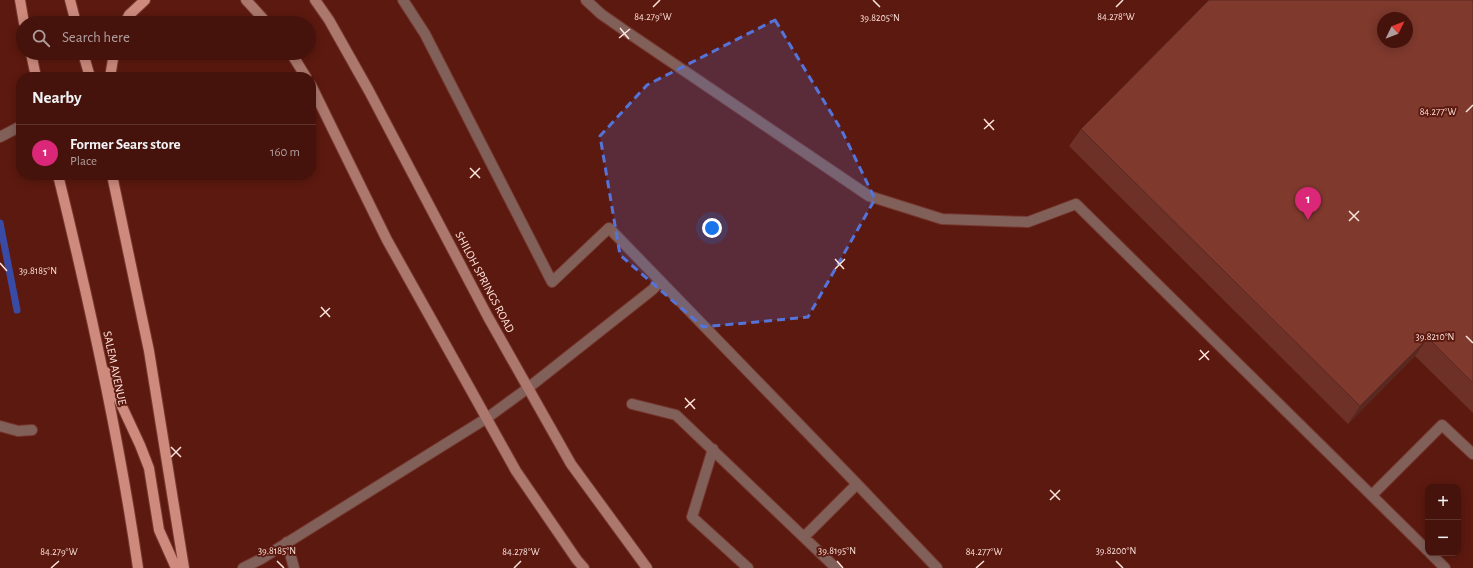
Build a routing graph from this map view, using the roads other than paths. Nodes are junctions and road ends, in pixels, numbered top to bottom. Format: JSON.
{"nodes":[{"id":1,"x":20,"y":0,"type":"edge"},
{"id":2,"x":70,"y":0,"type":"edge"},
{"id":3,"x":145,"y":0,"type":"edge"},
{"id":4,"x":246,"y":0,"type":"edge"},
{"id":5,"x":315,"y":0,"type":"edge"},
{"id":6,"x":403,"y":0,"type":"edge"},
{"id":7,"x":586,"y":0,"type":"edge"},
{"id":8,"x":23,"y":16,"type":"edge"},
{"id":9,"x":74,"y":16,"type":"edge"},
{"id":10,"x":128,"y":16,"type":"edge"},
{"id":11,"x":261,"y":16,"type":"edge"},
{"id":12,"x":32,"y":60,"type":"edge"},
{"id":13,"x":85,"y":60,"type":"edge"},
{"id":14,"x":113,"y":60,"type":"edge"},
{"id":15,"x":295,"y":60,"type":"edge"},
{"id":16,"x":35,"y":72,"type":"edge"},
{"id":17,"x":89,"y":72,"type":"edge"},
{"id":18,"x":111,"y":72,"type":"edge"},
{"id":19,"x":303,"y":72,"type":"edge"},
{"id":20,"x":316,"y":95,"type":"edge"},
{"id":21,"x":16,"y":129,"type":"edge"},
{"id":22,"x":0,"y":137,"type":"edge"},
{"id":23,"x":59,"y":180,"type":"edge"},
{"id":24,"x":113,"y":180,"type":"edge"},
{"id":25,"x":660,"y":282,"type":"junction"},
{"id":26,"x":100,"y":357,"type":"junction"},
{"id":27,"x":528,"y":388,"type":"junction"},
{"id":28,"x":632,"y":404,"type":"dead end"},
{"id":29,"x":487,"y":418,"type":"junction"},
{"id":30,"x":0,"y":426,"type":"edge"},
{"id":31,"x":32,"y":430,"type":"dead end"},
{"id":32,"x":713,"y":449,"type":"junction"},
{"id":33,"x":1473,"y":454,"type":"edge"},
{"id":34,"x":857,"y":484,"type":"junction"},
{"id":35,"x":1372,"y":495,"type":"junction"},
{"id":36,"x":804,"y":537,"type":"junction"},
{"id":37,"x":287,"y":542,"type":"junction"},
{"id":38,"x":1425,"y":548,"type":"edge"},
{"id":39,"x":1433,"y":556,"type":"edge"},
{"id":40,"x":138,"y":568,"type":"edge"},
{"id":41,"x":176,"y":568,"type":"edge"},
{"id":42,"x":184,"y":568,"type":"edge"},
{"id":43,"x":243,"y":568,"type":"edge"},
{"id":44,"x":294,"y":568,"type":"edge"},
{"id":45,"x":584,"y":568,"type":"edge"},
{"id":46,"x":647,"y":568,"type":"edge"},
{"id":47,"x":748,"y":568,"type":"edge"},
{"id":48,"x":836,"y":568,"type":"edge"},
{"id":49,"x":938,"y":568,"type":"edge"},
{"id":50,"x":1445,"y":568,"type":"edge"}],
"edges":[{"from":1,"to":8,"type":"main road"},
{"from":2,"to":9,"type":"main road"},
{"from":3,"to":10,"type":"main road"},
{"from":4,"to":11,"type":"main road"},
{"from":5,"to":27,"type":"main road","name":"SHILOH SPRINGS ROAD"},
{"from":6,"to":25,"type":"lane"},
{"from":7,"to":35,"type":"lane"},
{"from":12,"to":16,"type":"main road"},
{"from":13,"to":17,"type":"main road"},
{"from":14,"to":18,"type":"main road"},
{"from":15,"to":19,"type":"main road"},
{"from":20,"to":29,"type":"main road"},
{"from":21,"to":22,"type":"lane"},
{"from":23,"to":26,"type":"main road","name":"SALEM AVENUE"},
{"from":24,"to":42,"type":"main road"},
{"from":25,"to":27,"type":"lane"},
{"from":25,"to":34,"type":"lane"},
{"from":26,"to":40,"type":"main road","name":"SALEM AVENUE"},
{"from":26,"to":41,"type":"main road"},
{"from":27,"to":29,"type":"lane"},
{"from":27,"to":46,"type":"main road","name":"SHILOH SPRINGS ROAD"},
{"from":28,"to":32,"type":"lane"},
{"from":29,"to":37,"type":"lane"},
{"from":29,"to":45,"type":"main road"},
{"from":30,"to":31,"type":"lane"},
{"from":32,"to":36,"type":"lane"},
{"from":32,"to":47,"type":"lane"},
{"from":33,"to":35,"type":"lane"},
{"from":34,"to":36,"type":"lane"},
{"from":34,"to":49,"type":"lane"},
{"from":35,"to":38,"type":"lane"},
{"from":36,"to":48,"type":"lane"},
{"from":37,"to":43,"type":"lane"},
{"from":37,"to":44,"type":"lane"},
{"from":39,"to":50,"type":"lane"}]}
